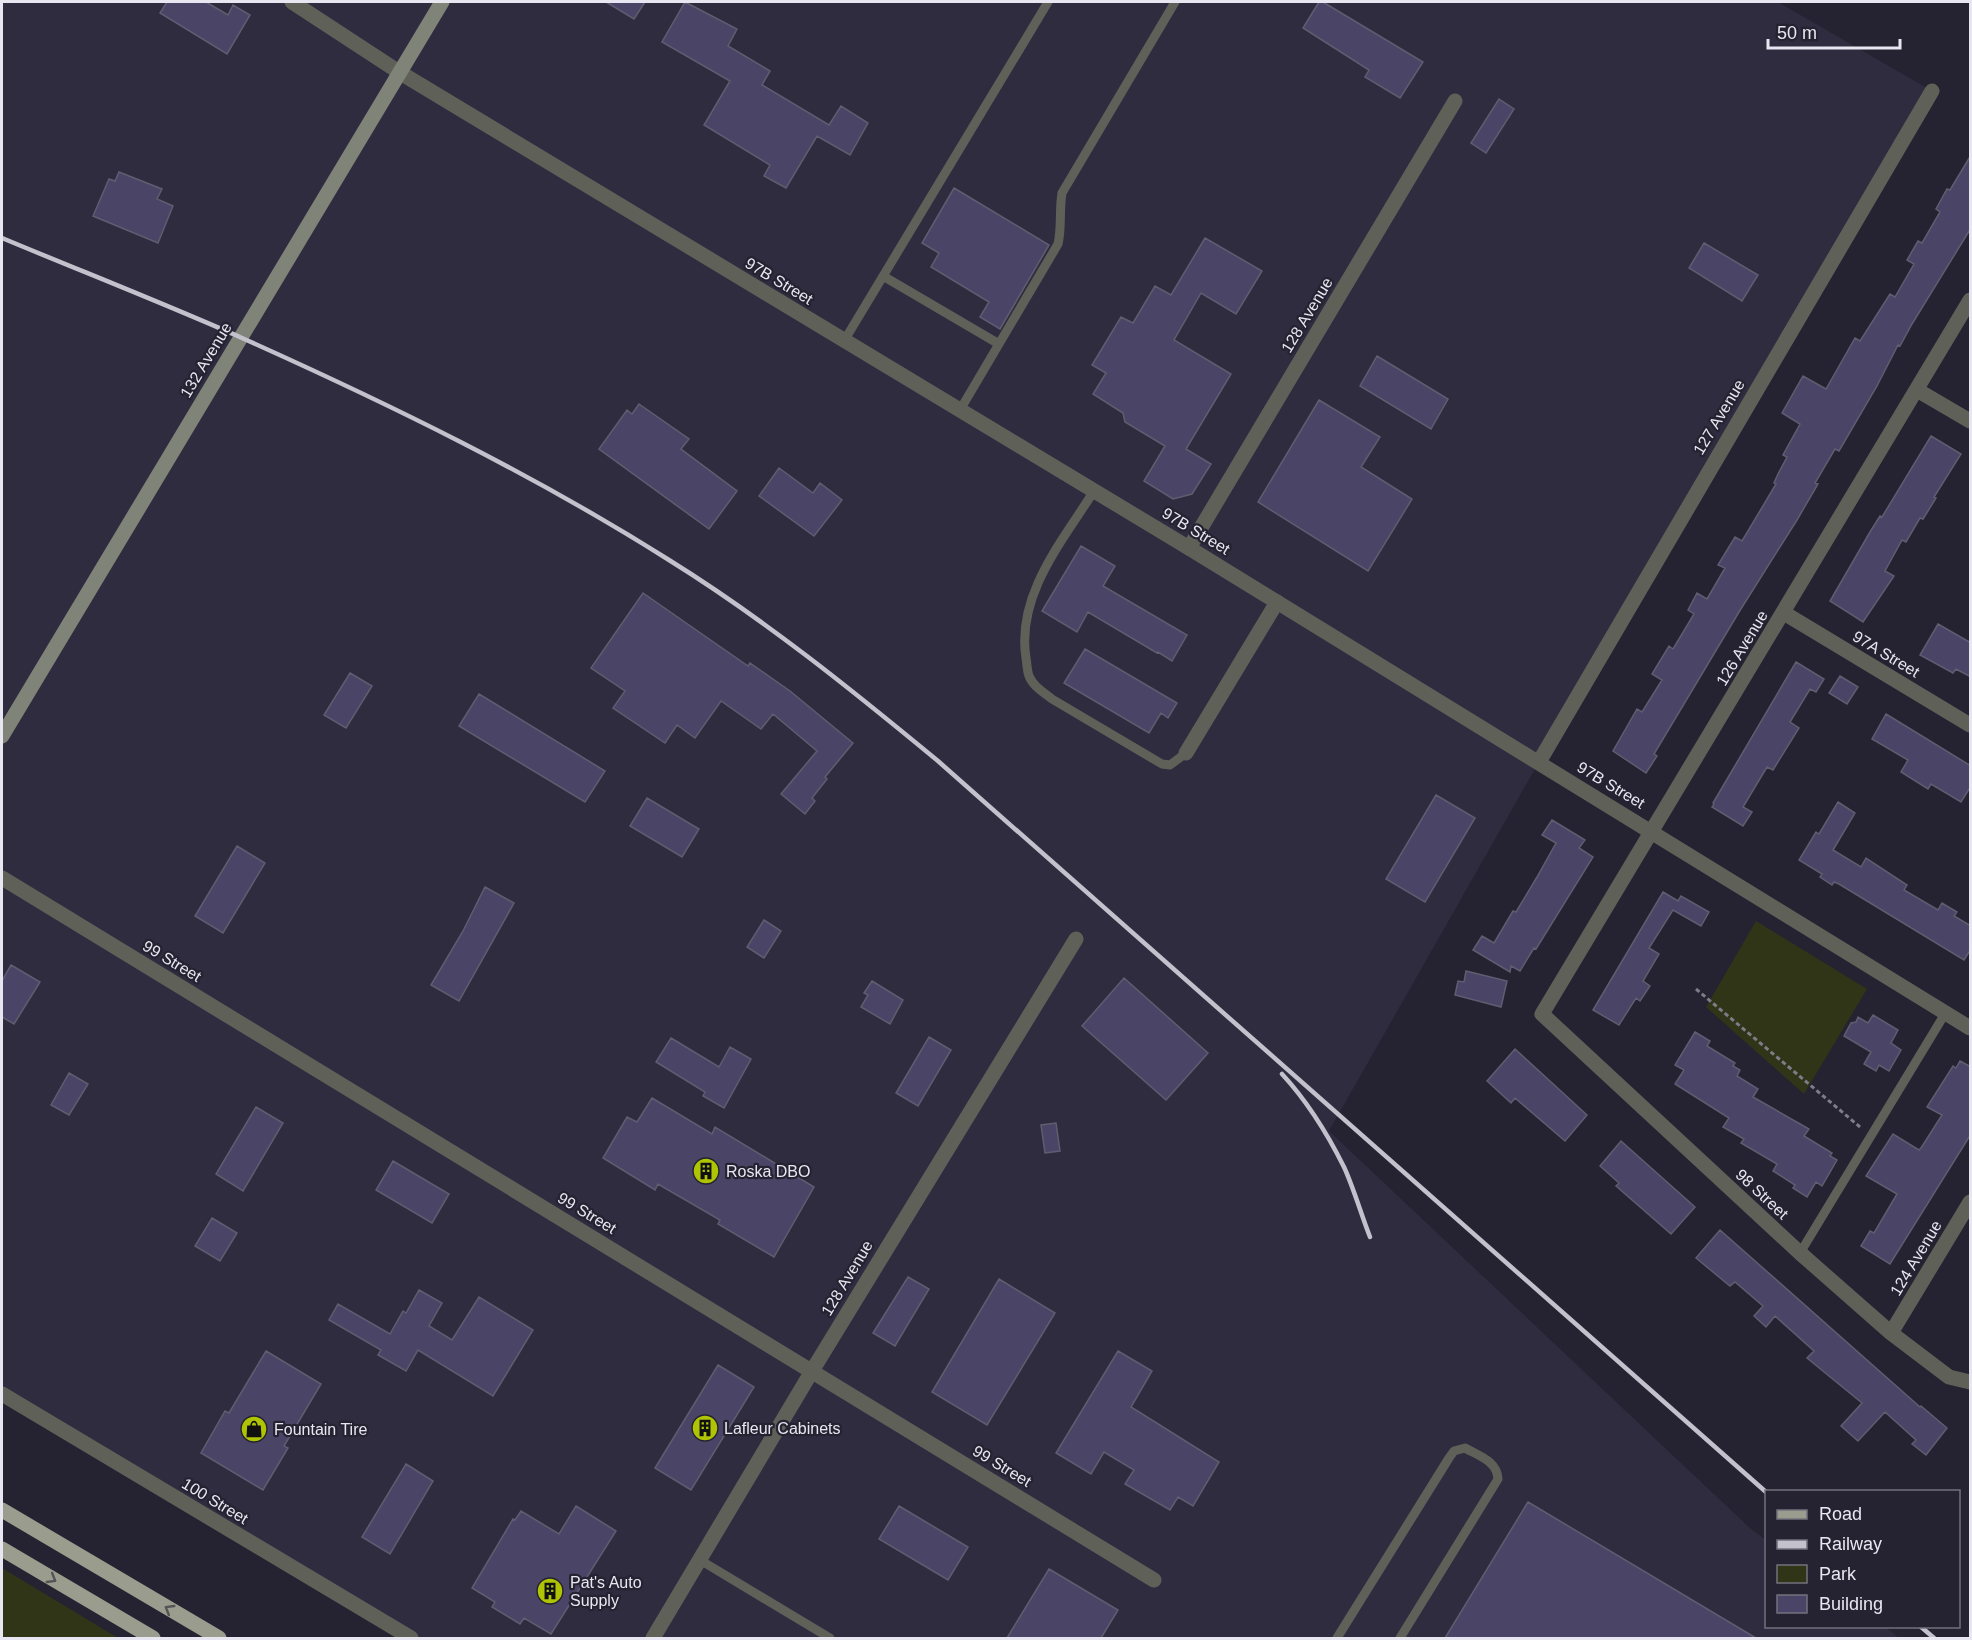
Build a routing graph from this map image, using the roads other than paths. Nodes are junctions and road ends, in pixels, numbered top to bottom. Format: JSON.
{"nodes":[{"id":1,"x":292,"y":2,"type":"edge"},
{"id":2,"x":442,"y":2,"type":"edge"},
{"id":3,"x":1048,"y":2,"type":"edge"},
{"id":4,"x":1174,"y":2,"type":"edge"},
{"id":5,"x":399,"y":72,"type":"junction"},
{"id":6,"x":1932,"y":91,"type":"dead end"},
{"id":7,"x":1455,"y":101,"type":"dead end"},
{"id":8,"x":883,"y":276,"type":"junction"},
{"id":9,"x":1971,"y":300,"type":"edge"},
{"id":10,"x":844,"y":341,"type":"junction"},
{"id":11,"x":999,"y":344,"type":"junction"},
{"id":12,"x":1917,"y":390,"type":"junction"},
{"id":13,"x":960,"y":410,"type":"junction"},
{"id":14,"x":1971,"y":421,"type":"edge"},
{"id":15,"x":1094,"y":490,"type":"junction"},
{"id":16,"x":1189,"y":548,"type":"junction"},
{"id":17,"x":1276,"y":602,"type":"junction"},
{"id":18,"x":1784,"y":613,"type":"junction"},
{"id":19,"x":1971,"y":725,"type":"edge"},
{"id":20,"x":2,"y":736,"type":"edge"},
{"id":21,"x":1186,"y":753,"type":"joint"},
{"id":22,"x":1539,"y":762,"type":"junction"},
{"id":23,"x":1652,"y":831,"type":"junction"},
{"id":24,"x":2,"y":878,"type":"edge"},
{"id":25,"x":1076,"y":939,"type":"dead end"},
{"id":26,"x":1946,"y":1012,"type":"junction"},
{"id":27,"x":1542,"y":1014,"type":"joint"},
{"id":28,"x":1971,"y":1028,"type":"edge"},
{"id":29,"x":1971,"y":1202,"type":"edge"},
{"id":30,"x":1800,"y":1253,"type":"junction"},
{"id":31,"x":1892,"y":1333,"type":"junction"},
{"id":32,"x":812,"y":1371,"type":"junction"},
{"id":33,"x":1971,"y":1382,"type":"edge"},
{"id":34,"x":2,"y":1394,"type":"edge"},
{"id":35,"x":2,"y":1510,"type":"edge"},
{"id":36,"x":2,"y":1549,"type":"edge"},
{"id":37,"x":700,"y":1560,"type":"junction"},
{"id":38,"x":1154,"y":1580,"type":"dead end"},
{"id":39,"x":153,"y":1638,"type":"edge"},
{"id":40,"x":219,"y":1638,"type":"edge"},
{"id":41,"x":411,"y":1638,"type":"edge"},
{"id":42,"x":653,"y":1638,"type":"edge"},
{"id":43,"x":830,"y":1638,"type":"edge"},
{"id":44,"x":1337,"y":1638,"type":"edge"},
{"id":45,"x":1400,"y":1638,"type":"edge"}],
"edges":[{"from":1,"to":5,"type":"street","name":"97B Street"},
{"from":2,"to":5,"type":"main road","name":"132 Avenue"},
{"from":3,"to":8,"type":"lane"},
{"from":4,"to":11,"type":"lane"},
{"from":5,"to":10,"type":"street","name":"97B Street"},
{"from":5,"to":20,"type":"main road","name":"132 Avenue"},
{"from":6,"to":22,"type":"street","name":"127 Avenue"},
{"from":7,"to":16,"type":"street","name":"128 Avenue"},
{"from":8,"to":10,"type":"lane"},
{"from":8,"to":11,"type":"lane"},
{"from":9,"to":12,"type":"street","name":"126 Avenue"},
{"from":10,"to":13,"type":"street","name":"97B Street"},
{"from":11,"to":13,"type":"lane"},
{"from":12,"to":14,"type":"street"},
{"from":12,"to":18,"type":"street","name":"126 Avenue"},
{"from":13,"to":15,"type":"street","name":"97B Street"},
{"from":15,"to":16,"type":"street","name":"97B Street"},
{"from":15,"to":21,"type":"lane"},
{"from":16,"to":17,"type":"street","name":"97B Street"},
{"from":17,"to":21,"type":"street"},
{"from":17,"to":22,"type":"street","name":"97B Street"},
{"from":18,"to":19,"type":"street","name":"97A Street"},
{"from":18,"to":23,"type":"street","name":"126 Avenue"},
{"from":22,"to":23,"type":"street","name":"97B Street"},
{"from":23,"to":26,"type":"street","name":"97B Street"},
{"from":23,"to":27,"type":"street","name":"126 Avenue"},
{"from":24,"to":32,"type":"street","name":"99 Street"},
{"from":25,"to":32,"type":"street","name":"128 Avenue"},
{"from":26,"to":28,"type":"street","name":"97B Street"},
{"from":26,"to":30,"type":"lane"},
{"from":27,"to":30,"type":"street","name":"98 Street"},
{"from":29,"to":31,"type":"street","name":"124 Avenue"},
{"from":30,"to":31,"type":"street","name":"98 Street"},
{"from":31,"to":33,"type":"street","name":"98 Street"},
{"from":32,"to":37,"type":"street","name":"128 Avenue"},
{"from":32,"to":38,"type":"street","name":"99 Street"},
{"from":34,"to":41,"type":"street","name":"100 Street"},
{"from":40,"to":35,"type":"main road","one_way":true},
{"from":36,"to":39,"type":"main road","one_way":true},
{"from":37,"to":42,"type":"street","name":"128 Avenue"},
{"from":37,"to":43,"type":"lane"},
{"from":44,"to":45,"type":"lane"}]}
